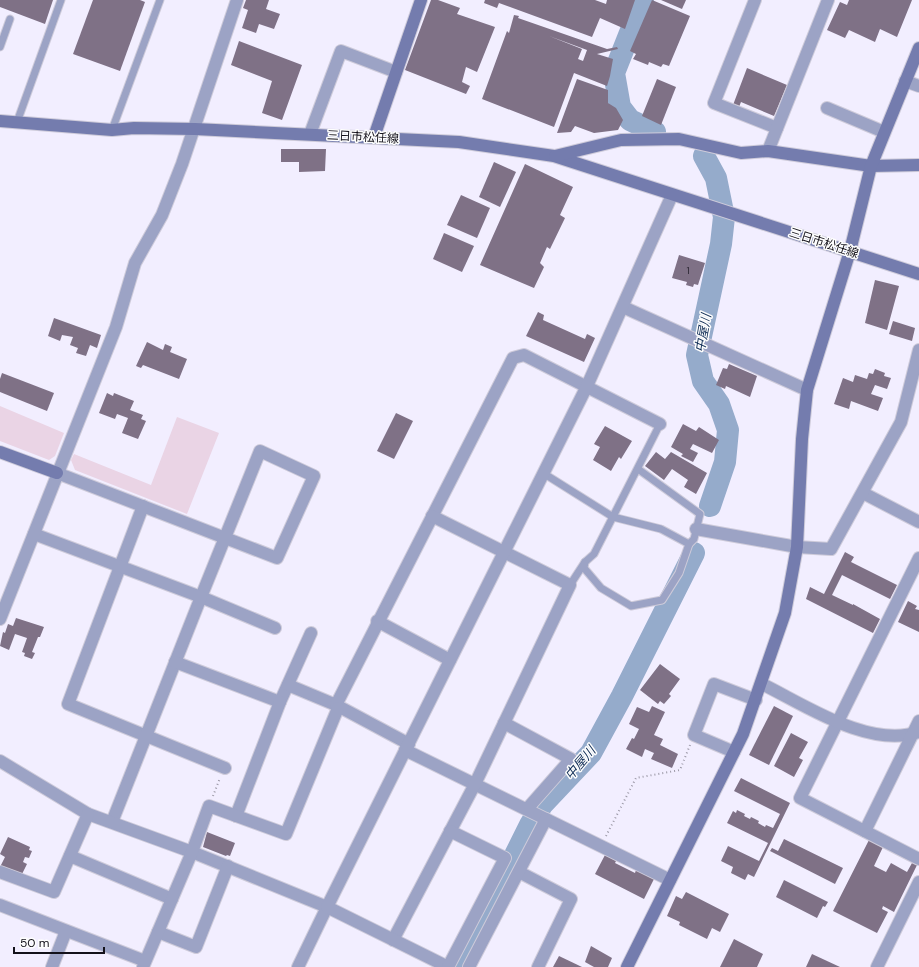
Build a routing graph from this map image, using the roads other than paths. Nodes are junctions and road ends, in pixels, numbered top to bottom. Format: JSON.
{"nodes":[{"id":1,"x":61,"y":0,"type":"edge"},
{"id":2,"x":160,"y":0,"type":"edge"},
{"id":3,"x":237,"y":0,"type":"edge"},
{"id":4,"x":422,"y":0,"type":"edge"},
{"id":5,"x":755,"y":0,"type":"edge"},
{"id":6,"x":828,"y":0,"type":"edge"},
{"id":7,"x":10,"y":19,"type":"dead end"},
{"id":8,"x":0,"y":47,"type":"edge"},
{"id":9,"x":919,"y":48,"type":"edge"},
{"id":10,"x":396,"y":72,"type":"junction"},
{"id":11,"x":905,"y":81,"type":"junction"},
{"id":12,"x":919,"y":86,"type":"edge"},
{"id":13,"x":827,"y":108,"type":"dead end"},
{"id":14,"x":0,"y":121,"type":"edge"},
{"id":15,"x":17,"y":122,"type":"junction"},
{"id":16,"x":778,"y":128,"type":"junction"},
{"id":17,"x":195,"y":129,"type":"junction"},
{"id":18,"x":112,"y":130,"type":"junction"},
{"id":19,"x":884,"y":132,"type":"junction"},
{"id":20,"x":310,"y":134,"type":"junction"},
{"id":21,"x":374,"y":137,"type":"junction"},
{"id":22,"x":768,"y":151,"type":"junction"},
{"id":23,"x":554,"y":156,"type":"junction"},
{"id":24,"x":919,"y":165,"type":"edge"},
{"id":25,"x":871,"y":166,"type":"junction"},
{"id":26,"x":672,"y":194,"type":"junction"},
{"id":27,"x":850,"y":251,"type":"junction"},
{"id":28,"x":919,"y":274,"type":"edge"},
{"id":29,"x":623,"y":307,"type":"junction"},
{"id":30,"x":919,"y":350,"type":"edge"},
{"id":31,"x":587,"y":386,"type":"junction"},
{"id":32,"x":807,"y":390,"type":"junction"},
{"id":33,"x":660,"y":424,"type":"joint"},
{"id":34,"x":0,"y":452,"type":"edge"},
{"id":35,"x":638,"y":469,"type":"junction"},
{"id":36,"x":57,"y":473,"type":"junction"},
{"id":37,"x":543,"y":473,"type":"junction"},
{"id":38,"x":863,"y":493,"type":"junction"},
{"id":39,"x":142,"y":506,"type":"junction"},
{"id":40,"x":432,"y":516,"type":"junction"},
{"id":41,"x":613,"y":517,"type":"junction"},
{"id":42,"x":919,"y":522,"type":"edge"},
{"id":43,"x":696,"y":529,"type":"junction"},
{"id":44,"x":34,"y":534,"type":"junction"},
{"id":45,"x":224,"y":538,"type":"junction"},
{"id":46,"x":689,"y":544,"type":"junction"},
{"id":47,"x":797,"y":547,"type":"junction"},
{"id":48,"x":503,"y":553,"type":"junction"},
{"id":49,"x":919,"y":558,"type":"edge"},
{"id":50,"x":585,"y":562,"type":"junction"},
{"id":51,"x":119,"y":567,"type":"junction"},
{"id":52,"x":570,"y":585,"type":"junction"},
{"id":53,"x":201,"y":597,"type":"junction"},
{"id":54,"x":0,"y":619,"type":"edge"},
{"id":55,"x":377,"y":621,"type":"junction"},
{"id":56,"x":275,"y":628,"type":"dead end"},
{"id":57,"x":311,"y":633,"type":"dead end"},
{"id":58,"x":450,"y":660,"type":"junction"},
{"id":59,"x":175,"y":662,"type":"junction"},
{"id":60,"x":762,"y":684,"type":"junction"},
{"id":61,"x":288,"y":685,"type":"junction"},
{"id":62,"x":756,"y":700,"type":"junction"},
{"id":63,"x":280,"y":702,"type":"junction"},
{"id":64,"x":337,"y":706,"type":"junction"},
{"id":65,"x":919,"y":721,"type":"edge"},
{"id":66,"x":839,"y":722,"type":"junction"},
{"id":67,"x":504,"y":723,"type":"junction"},
{"id":68,"x":916,"y":733,"type":"edge"},
{"id":69,"x":146,"y":736,"type":"junction"},
{"id":70,"x":407,"y":747,"type":"junction"},
{"id":71,"x":734,"y":752,"type":"junction"},
{"id":72,"x":0,"y":761,"type":"edge"},
{"id":73,"x":225,"y":768,"type":"road end"},
{"id":74,"x":475,"y":784,"type":"junction"},
{"id":75,"x":88,"y":814,"type":"junction"},
{"id":76,"x":537,"y":814,"type":"junction"},
{"id":77,"x":236,"y":816,"type":"junction"},
{"id":78,"x":112,"y":822,"type":"junction"},
{"id":79,"x":450,"y":831,"type":"junction"},
{"id":80,"x":865,"y":831,"type":"junction"},
{"id":81,"x":192,"y":852,"type":"junction"},
{"id":82,"x":70,"y":856,"type":"junction"},
{"id":83,"x":919,"y":859,"type":"edge"},
{"id":84,"x":228,"y":866,"type":"junction"},
{"id":85,"x":0,"y":872,"type":"edge"},
{"id":86,"x":519,"y":872,"type":"junction"},
{"id":87,"x":670,"y":880,"type":"junction"},
{"id":88,"x":919,"y":882,"type":"edge"},
{"id":89,"x":172,"y":899,"type":"junction"},
{"id":90,"x":0,"y":905,"type":"edge"},
{"id":91,"x":327,"y":907,"type":"junction"},
{"id":92,"x":66,"y":931,"type":"junction"},
{"id":93,"x":158,"y":932,"type":"junction"},
{"id":94,"x":393,"y":940,"type":"junction"},
{"id":95,"x":144,"y":964,"type":"edge"},
{"id":96,"x":52,"y":967,"type":"edge"},
{"id":97,"x":298,"y":967,"type":"edge"},
{"id":98,"x":448,"y":967,"type":"edge"},
{"id":99,"x":469,"y":967,"type":"edge"},
{"id":100,"x":538,"y":967,"type":"edge"},
{"id":101,"x":627,"y":967,"type":"edge"},
{"id":102,"x":877,"y":967,"type":"edge"}],
"edges":[{"from":1,"to":15,"type":"lane"},
{"from":2,"to":18,"type":"lane"},
{"from":3,"to":17,"type":"street"},
{"from":4,"to":10,"type":"street"},
{"from":5,"to":16,"type":"street"},
{"from":6,"to":16,"type":"street"},
{"from":7,"to":8,"type":"lane"},
{"from":9,"to":11,"type":"street"},
{"from":10,"to":20,"type":"street"},
{"from":10,"to":21,"type":"street"},
{"from":11,"to":12,"type":"street"},
{"from":11,"to":19,"type":"street"},
{"from":13,"to":19,"type":"street"},
{"from":14,"to":15,"type":"street","name":"三日市松任線"},
{"from":15,"to":18,"type":"street","name":"三日市松任線"},
{"from":16,"to":22,"type":"street"},
{"from":17,"to":18,"type":"street","name":"三日市松任線"},
{"from":17,"to":20,"type":"street","name":"三日市松任線"},
{"from":17,"to":36,"type":"street"},
{"from":19,"to":25,"type":"street"},
{"from":20,"to":21,"type":"street","name":"三日市松任線"},
{"from":21,"to":23,"type":"street","name":"三日市松任線"},
{"from":22,"to":23,"type":"street"},
{"from":22,"to":25,"type":"street"},
{"from":23,"to":26,"type":"street","name":"三日市松任線"},
{"from":24,"to":25,"type":"street"},
{"from":25,"to":27,"type":"street"},
{"from":26,"to":27,"type":"street","name":"三日市松任線"},
{"from":26,"to":29,"type":"street"},
{"from":27,"to":28,"type":"street","name":"三日市松任線"},
{"from":27,"to":32,"type":"street"},
{"from":29,"to":31,"type":"street"},
{"from":29,"to":32,"type":"street"},
{"from":30,"to":38,"type":"street"},
{"from":31,"to":33,"type":"street"},
{"from":31,"to":37,"type":"street"},
{"from":31,"to":40,"type":"street"},
{"from":32,"to":47,"type":"street"},
{"from":33,"to":35,"type":"lane"},
{"from":34,"to":36,"type":"street"},
{"from":35,"to":41,"type":"lane"},
{"from":35,"to":43,"type":"lane"},
{"from":36,"to":39,"type":"street"},
{"from":36,"to":44,"type":"street"},
{"from":37,"to":41,"type":"lane"},
{"from":37,"to":48,"type":"street"},
{"from":38,"to":42,"type":"street"},
{"from":38,"to":47,"type":"street"},
{"from":39,"to":45,"type":"street"},
{"from":39,"to":51,"type":"street"},
{"from":40,"to":48,"type":"street"},
{"from":40,"to":55,"type":"street"},
{"from":41,"to":46,"type":"lane"},
{"from":41,"to":50,"type":"lane"},
{"from":43,"to":46,"type":"lane"},
{"from":43,"to":47,"type":"street"},
{"from":44,"to":51,"type":"street"},
{"from":44,"to":54,"type":"street"},
{"from":45,"to":45,"type":"street"},
{"from":45,"to":53,"type":"street"},
{"from":46,"to":50,"type":"lane"},
{"from":47,"to":60,"type":"street"},
{"from":48,"to":52,"type":"street"},
{"from":48,"to":58,"type":"street"},
{"from":49,"to":66,"type":"street"},
{"from":50,"to":52,"type":"lane"},
{"from":51,"to":53,"type":"street"},
{"from":51,"to":69,"type":"street"},
{"from":52,"to":67,"type":"street"},
{"from":53,"to":56,"type":"street"},
{"from":53,"to":59,"type":"street"},
{"from":55,"to":58,"type":"street"},
{"from":55,"to":64,"type":"street"},
{"from":57,"to":61,"type":"street"},
{"from":58,"to":70,"type":"street"},
{"from":59,"to":63,"type":"street"},
{"from":59,"to":69,"type":"street"},
{"from":60,"to":62,"type":"street"},
{"from":60,"to":66,"type":"street"},
{"from":61,"to":63,"type":"street"},
{"from":61,"to":64,"type":"street"},
{"from":62,"to":71,"type":"street"},
{"from":62,"to":71,"type":"street"},
{"from":63,"to":77,"type":"street"},
{"from":64,"to":70,"type":"street"},
{"from":64,"to":77,"type":"street"},
{"from":65,"to":68,"type":"street"},
{"from":66,"to":68,"type":"street"},
{"from":66,"to":80,"type":"street"},
{"from":67,"to":74,"type":"street"},
{"from":67,"to":76,"type":"street"},
{"from":68,"to":80,"type":"street"},
{"from":69,"to":73,"type":"street"},
{"from":69,"to":78,"type":"street"},
{"from":70,"to":74,"type":"street"},
{"from":70,"to":91,"type":"street"},
{"from":71,"to":87,"type":"street"},
{"from":72,"to":75,"type":"street"},
{"from":74,"to":76,"type":"street"},
{"from":74,"to":79,"type":"street"},
{"from":75,"to":78,"type":"street"},
{"from":75,"to":82,"type":"street"},
{"from":76,"to":86,"type":"street"},
{"from":76,"to":87,"type":"street"},
{"from":77,"to":81,"type":"street"},
{"from":78,"to":81,"type":"street"},
{"from":79,"to":94,"type":"street"},
{"from":79,"to":98,"type":"street"},
{"from":80,"to":83,"type":"street"},
{"from":81,"to":84,"type":"street"},
{"from":81,"to":89,"type":"street"},
{"from":82,"to":85,"type":"street"},
{"from":82,"to":89,"type":"street"},
{"from":84,"to":91,"type":"street"},
{"from":84,"to":93,"type":"street"},
{"from":86,"to":99,"type":"street"},
{"from":86,"to":100,"type":"street"},
{"from":87,"to":101,"type":"street"},
{"from":88,"to":102,"type":"street"},
{"from":89,"to":93,"type":"street"},
{"from":90,"to":92,"type":"street"},
{"from":91,"to":94,"type":"street"},
{"from":91,"to":97,"type":"street"},
{"from":92,"to":95,"type":"street"},
{"from":92,"to":96,"type":"street"},
{"from":93,"to":95,"type":"street"},
{"from":94,"to":98,"type":"street"}]}
